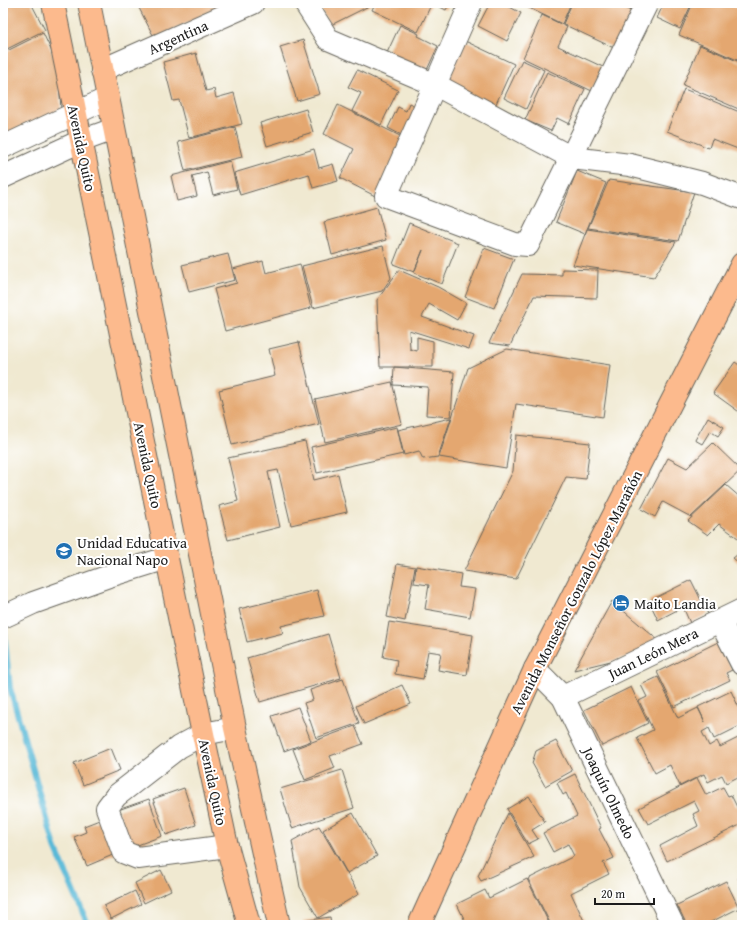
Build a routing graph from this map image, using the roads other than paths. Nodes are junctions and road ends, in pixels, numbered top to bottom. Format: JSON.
{"nodes":[{"id":1,"x":53,"y":3,"type":"edge"},
{"id":2,"x":89,"y":3,"type":"edge"},
{"id":3,"x":253,"y":3,"type":"edge"},
{"id":4,"x":305,"y":3,"type":"edge"},
{"id":5,"x":471,"y":3,"type":"edge"},
{"id":6,"x":647,"y":3,"type":"edge"},
{"id":7,"x":102,"y":70,"type":"junction"},
{"id":8,"x":436,"y":85,"type":"junction"},
{"id":9,"x":108,"y":98,"type":"junction"},
{"id":10,"x":74,"y":113,"type":"junction"},
{"id":11,"x":114,"y":128,"type":"junction"},
{"id":12,"x":81,"y":141,"type":"junction"},
{"id":13,"x":3,"y":147,"type":"edge"},
{"id":14,"x":572,"y":158,"type":"junction"},
{"id":15,"x":3,"y":177,"type":"edge"},
{"id":16,"x":742,"y":198,"type":"edge"},
{"id":17,"x":742,"y":264,"type":"edge"},
{"id":18,"x":167,"y":558,"type":"junction"},
{"id":19,"x":742,"y":610,"type":"edge"},
{"id":20,"x":3,"y":617,"type":"edge"},
{"id":21,"x":720,"y":621,"type":"junction"},
{"id":22,"x":742,"y":664,"type":"edge"},
{"id":23,"x":535,"y":669,"type":"junction"},
{"id":24,"x":563,"y":696,"type":"junction"},
{"id":25,"x":235,"y":728,"type":"junction"},
{"id":26,"x":203,"y":734,"type":"junction"},
{"id":27,"x":227,"y":846,"type":"junction"},
{"id":28,"x":249,"y":925,"type":"edge"},
{"id":29,"x":279,"y":925,"type":"edge"},
{"id":30,"x":419,"y":925,"type":"edge"},
{"id":31,"x":673,"y":925,"type":"edge"}],
"edges":[{"from":1,"to":10,"type":"highway","name":"Avenida Quito"},
{"from":2,"to":7,"type":"highway"},
{"from":3,"to":7,"type":"street","name":"Argentina"},
{"from":4,"to":8,"type":"street"},
{"from":5,"to":8,"type":"street"},
{"from":6,"to":14,"type":"street"},
{"from":7,"to":9,"type":"highway"},
{"from":8,"to":14,"type":"street"},
{"from":8,"to":14,"type":"street"},
{"from":9,"to":10,"type":"street"},
{"from":9,"to":11,"type":"highway"},
{"from":10,"to":12,"type":"highway","name":"Avenida Quito"},
{"from":10,"to":13,"type":"street"},
{"from":11,"to":12,"type":"street"},
{"from":11,"to":25,"type":"highway"},
{"from":12,"to":15,"type":"street"},
{"from":12,"to":18,"type":"highway","name":"Avenida Quito"},
{"from":14,"to":16,"type":"street"},
{"from":17,"to":23,"type":"highway","name":"Avenida Monseñor Gonzalo López Marañón"},
{"from":18,"to":20,"type":"street"},
{"from":18,"to":26,"type":"highway","name":"Avenida Quito"},
{"from":19,"to":21,"type":"street","name":"Juan León Mera"},
{"from":21,"to":22,"type":"street"},
{"from":21,"to":24,"type":"street","name":"Juan León Mera"},
{"from":23,"to":24,"type":"street","name":"Joaquín Olmedo"},
{"from":23,"to":30,"type":"highway","name":"Avenida Monseñor Gonzalo López Marañón"},
{"from":24,"to":31,"type":"street","name":"Joaquín Olmedo"},
{"from":25,"to":26,"type":"street"},
{"from":25,"to":29,"type":"highway"},
{"from":26,"to":27,"type":"highway","name":"Avenida Quito"},
{"from":26,"to":27,"type":"street"},
{"from":27,"to":28,"type":"highway","name":"Avenida Quito"}]}
